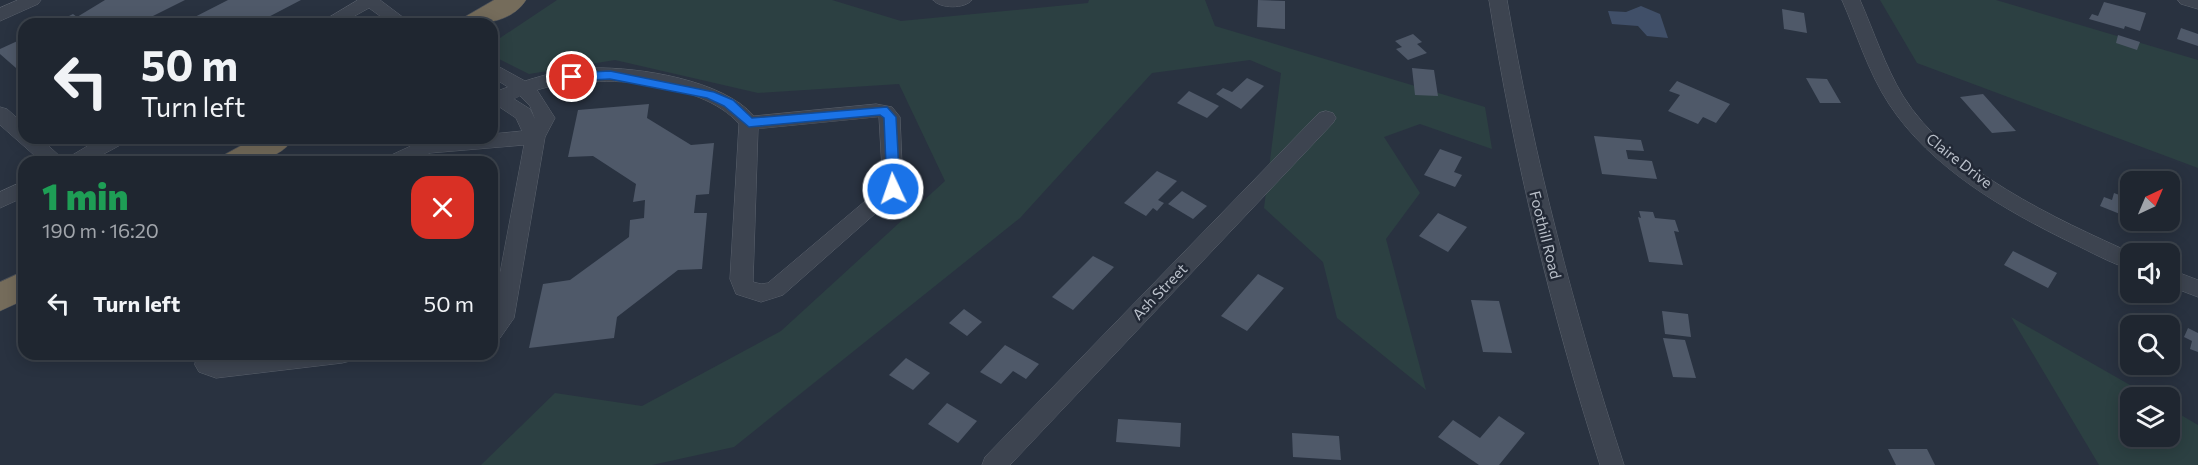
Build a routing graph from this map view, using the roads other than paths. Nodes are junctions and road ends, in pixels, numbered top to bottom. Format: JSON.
{"nodes":[{"id":1,"x":32,"y":0,"type":"edge"},
{"id":2,"x":368,"y":0,"type":"edge"},
{"id":3,"x":513,"y":0,"type":"edge"},
{"id":4,"x":942,"y":0,"type":"edge"},
{"id":5,"x":963,"y":0,"type":"edge"},
{"id":6,"x":1498,"y":0,"type":"edge"},
{"id":7,"x":1851,"y":0,"type":"edge"},
{"id":8,"x":2187,"y":0,"type":"edge"},
{"id":9,"x":2198,"y":4,"type":"edge"},
{"id":10,"x":0,"y":15,"type":"edge"},
{"id":11,"x":337,"y":18,"type":"edge"},
{"id":12,"x":394,"y":18,"type":"edge"},
{"id":13,"x":482,"y":18,"type":"edge"},
{"id":14,"x":498,"y":73,"type":"edge"},
{"id":15,"x":521,"y":87,"type":"junction"},
{"id":16,"x":498,"y":95,"type":"edge"},
{"id":17,"x":498,"y":98,"type":"edge"},
{"id":18,"x":0,"y":114,"type":"edge"},
{"id":19,"x":1326,"y":118,"type":"dead end"},
{"id":20,"x":749,"y":123,"type":"junction"},
{"id":21,"x":18,"y":130,"type":"edge"},
{"id":22,"x":536,"y":137,"type":"junction"},
{"id":23,"x":498,"y":140,"type":"edge"},
{"id":24,"x":34,"y":144,"type":"edge"},
{"id":25,"x":106,"y":144,"type":"edge"},
{"id":26,"x":268,"y":144,"type":"edge"},
{"id":27,"x":450,"y":144,"type":"edge"},
{"id":28,"x":47,"y":156,"type":"edge"},
{"id":29,"x":84,"y":156,"type":"edge"},
{"id":30,"x":246,"y":156,"type":"edge"},
{"id":31,"x":406,"y":156,"type":"edge"},
{"id":32,"x":18,"y":191,"type":"edge"},
{"id":33,"x":0,"y":201,"type":"edge"},
{"id":34,"x":2120,"y":256,"type":"edge"},
{"id":35,"x":2180,"y":282,"type":"edge"},
{"id":36,"x":18,"y":288,"type":"edge"},
{"id":37,"x":2198,"y":289,"type":"edge"},
{"id":38,"x":0,"y":298,"type":"edge"},
{"id":39,"x":498,"y":325,"type":"edge"},
{"id":40,"x":207,"y":360,"type":"edge"},
{"id":41,"x":292,"y":360,"type":"edge"},
{"id":42,"x":994,"y":465,"type":"edge"},
{"id":43,"x":1612,"y":465,"type":"edge"}],
"edges":[{"from":1,"to":10,"type":"street"},
{"from":2,"to":11,"type":"street"},
{"from":2,"to":12,"type":"street"},
{"from":3,"to":13,"type":"highway"},
{"from":4,"to":5,"type":"street"},
{"from":6,"to":43,"type":"street","name":"Foothill Road"},
{"from":7,"to":34,"type":"street","name":"Claire Drive"},
{"from":8,"to":9,"type":"street"},
{"from":14,"to":15,"type":"street"},
{"from":15,"to":16,"type":"street"},
{"from":15,"to":20,"type":"street"},
{"from":15,"to":22,"type":"street"},
{"from":17,"to":22,"type":"street"},
{"from":18,"to":21,"type":"street"},
{"from":19,"to":42,"type":"street","name":"Ash Street"},
{"from":20,"to":20,"type":"street"},
{"from":22,"to":23,"type":"street"},
{"from":22,"to":39,"type":"street"},
{"from":24,"to":28,"type":"street"},
{"from":25,"to":29,"type":"street"},
{"from":26,"to":30,"type":"highway"},
{"from":27,"to":31,"type":"street"},
{"from":32,"to":33,"type":"street"},
{"from":35,"to":37,"type":"street"},
{"from":36,"to":38,"type":"highway"},
{"from":40,"to":41,"type":"street"}]}
